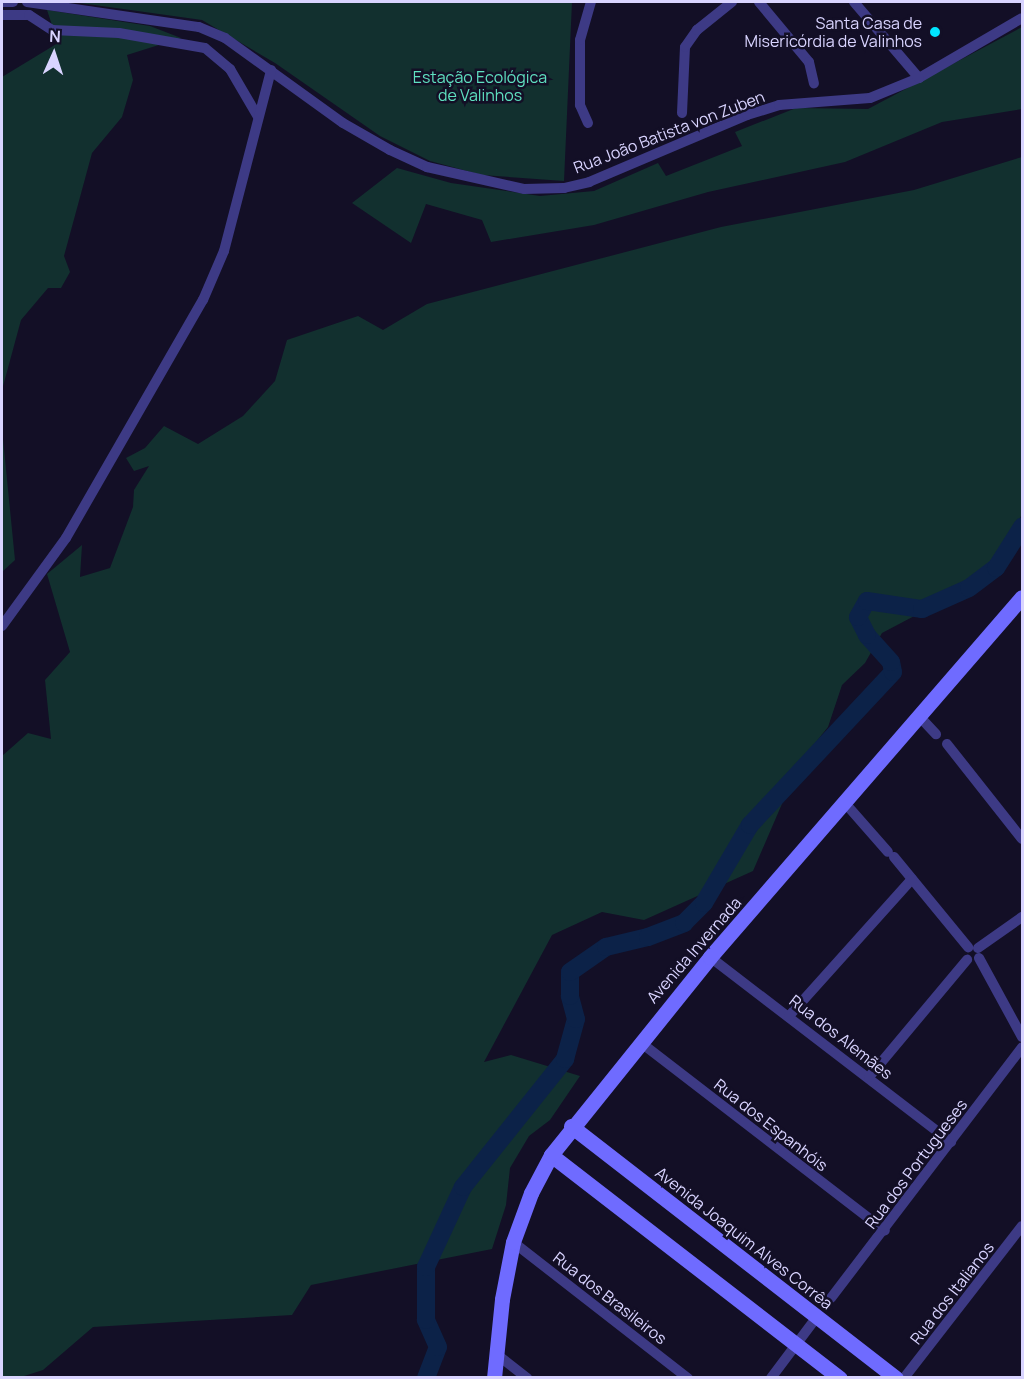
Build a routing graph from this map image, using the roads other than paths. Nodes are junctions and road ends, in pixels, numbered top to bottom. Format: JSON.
{"nodes":[{"id":1,"x":2,"y":2,"type":"edge"},
{"id":2,"x":13,"y":2,"type":"edge"},
{"id":3,"x":27,"y":2,"type":"edge"},
{"id":4,"x":591,"y":2,"type":"edge"},
{"id":5,"x":732,"y":2,"type":"edge"},
{"id":6,"x":759,"y":2,"type":"edge"},
{"id":7,"x":854,"y":2,"type":"edge"},
{"id":8,"x":2,"y":15,"type":"edge"},
{"id":9,"x":1023,"y":18,"type":"edge"},
{"id":10,"x":272,"y":70,"type":"junction"},
{"id":11,"x":919,"y":78,"type":"junction"},
{"id":12,"x":814,"y":83,"type":"dead end"},
{"id":13,"x":682,"y":113,"type":"dead end"},
{"id":14,"x":258,"y":117,"type":"junction"},
{"id":15,"x":588,"y":123,"type":"dead end"},
{"id":16,"x":1023,"y":597,"type":"edge"},
{"id":17,"x":3,"y":620,"type":"edge"},
{"id":18,"x":919,"y":716,"type":"junction"},
{"id":19,"x":936,"y":734,"type":"dead end"},
{"id":20,"x":947,"y":744,"type":"dead end"},
{"id":21,"x":845,"y":803,"type":"junction"},
{"id":22,"x":1023,"y":839,"type":"edge"},
{"id":23,"x":912,"y":879,"type":"junction"},
{"id":24,"x":1023,"y":917,"type":"edge"},
{"id":25,"x":975,"y":951,"type":"junction"},
{"id":26,"x":710,"y":957,"type":"junction"},
{"id":27,"x":789,"y":1016,"type":"junction"},
{"id":28,"x":1023,"y":1037,"type":"edge"},
{"id":29,"x":640,"y":1042,"type":"junction"},
{"id":30,"x":1023,"y":1047,"type":"edge"},
{"id":31,"x":868,"y":1077,"type":"junction"},
{"id":32,"x":572,"y":1126,"type":"junction"},
{"id":33,"x":951,"y":1142,"type":"junction"},
{"id":34,"x":551,"y":1155,"type":"junction"},
{"id":35,"x":1023,"y":1226,"type":"edge"},
{"id":36,"x":885,"y":1231,"type":"junction"},
{"id":37,"x":513,"y":1242,"type":"junction"},
{"id":38,"x":831,"y":1298,"type":"dead end"},
{"id":39,"x":816,"y":1318,"type":"junction"},
{"id":40,"x":797,"y":1344,"type":"junction"},
{"id":41,"x":495,"y":1353,"type":"junction"},
{"id":42,"x":494,"y":1377,"type":"edge"},
{"id":43,"x":527,"y":1377,"type":"edge"},
{"id":44,"x":688,"y":1377,"type":"edge"},
{"id":45,"x":771,"y":1377,"type":"edge"},
{"id":46,"x":840,"y":1377,"type":"edge"},
{"id":47,"x":896,"y":1377,"type":"edge"},
{"id":48,"x":904,"y":1377,"type":"edge"}],
"edges":[{"from":1,"to":2,"type":"street"},
{"from":3,"to":10,"type":"street","name":"Rua João Batista von Zuben"},
{"from":4,"to":15,"type":"street"},
{"from":5,"to":13,"type":"street"},
{"from":6,"to":12,"type":"street"},
{"from":7,"to":11,"type":"street"},
{"from":8,"to":14,"type":"street"},
{"from":9,"to":11,"type":"street","name":"Rua João Batista von Zuben"},
{"from":10,"to":11,"type":"street","name":"Rua João Batista von Zuben"},
{"from":10,"to":14,"type":"street"},
{"from":14,"to":17,"type":"street"},
{"from":16,"to":18,"type":"main road","name":"Avenida Invernada"},
{"from":18,"to":19,"type":"street"},
{"from":18,"to":21,"type":"main road","name":"Avenida Invernada"},
{"from":20,"to":22,"type":"street"},
{"from":21,"to":23,"type":"street"},
{"from":21,"to":26,"type":"main road","name":"Avenida Invernada"},
{"from":23,"to":25,"type":"street"},
{"from":23,"to":27,"type":"street"},
{"from":24,"to":25,"type":"street"},
{"from":25,"to":28,"type":"street"},
{"from":25,"to":31,"type":"street"},
{"from":26,"to":27,"type":"street","name":"Rua dos Alemães"},
{"from":26,"to":29,"type":"main road","name":"Avenida Invernada"},
{"from":27,"to":31,"type":"street","name":"Rua dos Alemães"},
{"from":29,"to":32,"type":"main road","name":"Avenida Invernada"},
{"from":29,"to":36,"type":"street","name":"Rua dos Espanhóis"},
{"from":30,"to":33,"type":"street","name":"Rua dos Portugueses"},
{"from":31,"to":33,"type":"street","name":"Rua dos Alemães"},
{"from":32,"to":34,"type":"main road","name":"Avenida Invernada"},
{"from":32,"to":39,"type":"main road","name":"Avenida Joaquim Alves Corrêa"},
{"from":33,"to":36,"type":"street","name":"Rua dos Portugueses"},
{"from":34,"to":37,"type":"main road","name":"Avenida Invernada"},
{"from":34,"to":40,"type":"main road"},
{"from":35,"to":48,"type":"street","name":"Rua dos Italianos"},
{"from":36,"to":38,"type":"street","name":"Rua dos Portugueses"},
{"from":37,"to":41,"type":"main road","name":"Avenida Invernada"},
{"from":37,"to":44,"type":"street","name":"Rua dos Brasileiros"},
{"from":39,"to":40,"type":"street"},
{"from":39,"to":47,"type":"main road","name":"Avenida Joaquim Alves Corrêa"},
{"from":40,"to":45,"type":"street"},
{"from":40,"to":46,"type":"main road"},
{"from":41,"to":42,"type":"main road","name":"Avenida Invernada"},
{"from":41,"to":43,"type":"street"}]}
